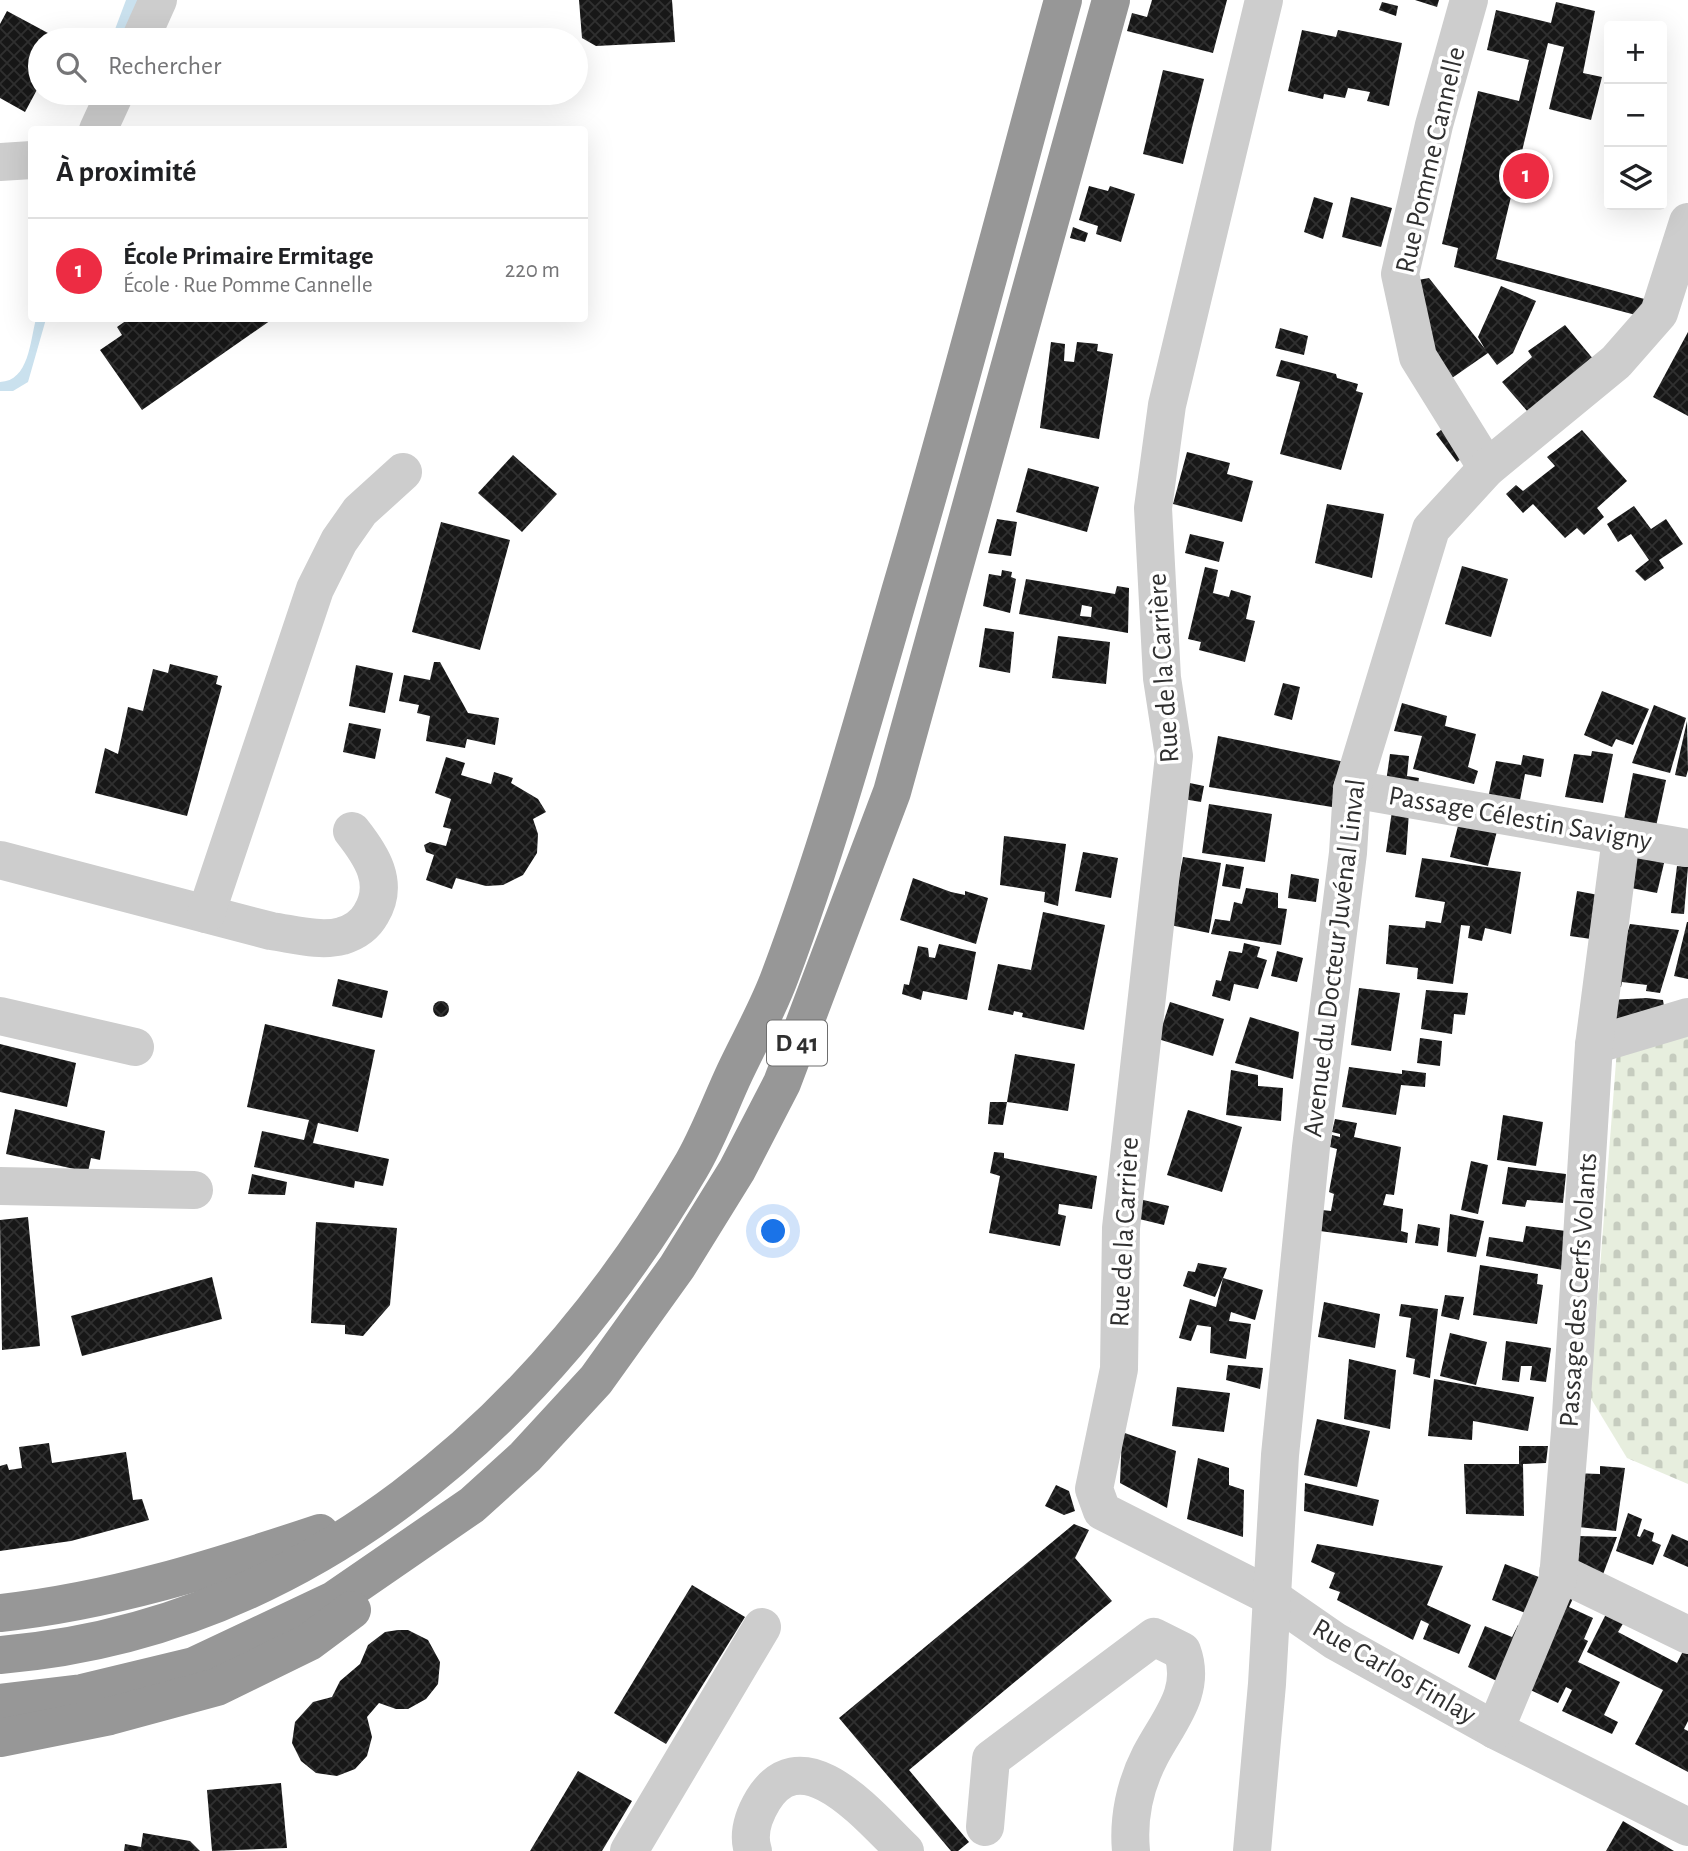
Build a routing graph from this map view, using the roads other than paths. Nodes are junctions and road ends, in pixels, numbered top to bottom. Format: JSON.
{"nodes":[{"id":1,"x":158,"y":0,"type":"edge"},
{"id":2,"x":1063,"y":0,"type":"edge"},
{"id":3,"x":1111,"y":0,"type":"edge"},
{"id":4,"x":1264,"y":0,"type":"edge"},
{"id":5,"x":1469,"y":0,"type":"edge"},
{"id":6,"x":145,"y":28,"type":"edge"},
{"id":7,"x":110,"y":105,"type":"edge"},
{"id":8,"x":100,"y":126,"type":"edge"},
{"id":9,"x":28,"y":160,"type":"edge"},
{"id":10,"x":0,"y":162,"type":"edge"},
{"id":11,"x":1688,"y":222,"type":"edge"},
{"id":12,"x":1487,"y":468,"type":"junction"},
{"id":13,"x":403,"y":472,"type":"dead end"},
{"id":14,"x":1352,"y":789,"type":"junction"},
{"id":15,"x":352,"y":831,"type":"dead end"},
{"id":16,"x":1621,"y":838,"type":"junction"},
{"id":17,"x":1688,"y":848,"type":"edge"},
{"id":18,"x":0,"y":860,"type":"edge"},
{"id":19,"x":206,"y":914,"type":"junction"},
{"id":20,"x":0,"y":1016,"type":"edge"},
{"id":21,"x":1688,"y":1017,"type":"edge"},
{"id":22,"x":1594,"y":1045,"type":"junction"},
{"id":23,"x":135,"y":1047,"type":"dead end"},
{"id":24,"x":0,"y":1186,"type":"edge"},
{"id":25,"x":194,"y":1190,"type":"dead end"},
{"id":26,"x":472,"y":1505,"type":"junction"},
{"id":27,"x":392,"y":1509,"type":"junction"},
{"id":28,"x":1102,"y":1511,"type":"joint"},
{"id":29,"x":1558,"y":1572,"type":"junction"},
{"id":30,"x":1270,"y":1596,"type":"junction"},
{"id":31,"x":0,"y":1613,"type":"edge"},
{"id":32,"x":762,"y":1627,"type":"dead end"},
{"id":33,"x":1688,"y":1635,"type":"edge"},
{"id":34,"x":0,"y":1655,"type":"edge"},
{"id":35,"x":0,"y":1703,"type":"edge"},
{"id":36,"x":1495,"y":1730,"type":"junction"},
{"id":37,"x":0,"y":1738,"type":"edge"},
{"id":38,"x":985,"y":1827,"type":"dead end"},
{"id":39,"x":1688,"y":1827,"type":"edge"},
{"id":40,"x":629,"y":1851,"type":"edge"},
{"id":41,"x":753,"y":1851,"type":"edge"},
{"id":42,"x":905,"y":1851,"type":"edge"},
{"id":43,"x":1131,"y":1851,"type":"edge"},
{"id":44,"x":1252,"y":1851,"type":"edge"}],
"edges":[{"from":1,"to":6,"type":"street"},
{"from":2,"to":27,"type":"highway","number":"D 41"},
{"from":3,"to":26,"type":"highway","number":"D 41"},
{"from":4,"to":28,"type":"street","name":"Rue de la Carrière"},
{"from":5,"to":12,"type":"street","name":"Rue Pomme Cannelle"},
{"from":7,"to":8,"type":"street"},
{"from":9,"to":10,"type":"street"},
{"from":11,"to":12,"type":"street","name":"Avenue du Docteur Juvénal Linval"},
{"from":12,"to":14,"type":"street","name":"Avenue du Docteur Juvénal Linval"},
{"from":13,"to":19,"type":"street"},
{"from":14,"to":16,"type":"street","name":"Passage Célestin Savigny"},
{"from":14,"to":30,"type":"street","name":"Avenue du Docteur Juvénal Linval"},
{"from":15,"to":19,"type":"street"},
{"from":16,"to":17,"type":"street","name":"Passage Célestin Savigny"},
{"from":16,"to":22,"type":"street","name":"Passage des Cerfs Volants"},
{"from":18,"to":19,"type":"street"},
{"from":20,"to":23,"type":"street"},
{"from":21,"to":22,"type":"street"},
{"from":22,"to":29,"type":"street","name":"Passage des Cerfs Volants"},
{"from":24,"to":25,"type":"street"},
{"from":26,"to":35,"type":"highway","number":"D 41"},
{"from":26,"to":37,"type":"highway"},
{"from":27,"to":31,"type":"highway"},
{"from":27,"to":34,"type":"highway","number":"D 41"},
{"from":28,"to":30,"type":"street","name":"Rue Carlos Finlay"},
{"from":29,"to":33,"type":"street"},
{"from":29,"to":36,"type":"street","name":"Passage des Cerfs Volants"},
{"from":30,"to":36,"type":"street","name":"Rue Carlos Finlay"},
{"from":30,"to":44,"type":"street","name":"Avenue du Docteur Juvénal Linval"},
{"from":32,"to":40,"type":"street"},
{"from":36,"to":39,"type":"street","name":"Rue Carlos Finlay"},
{"from":38,"to":43,"type":"street"},
{"from":41,"to":42,"type":"street"}]}
